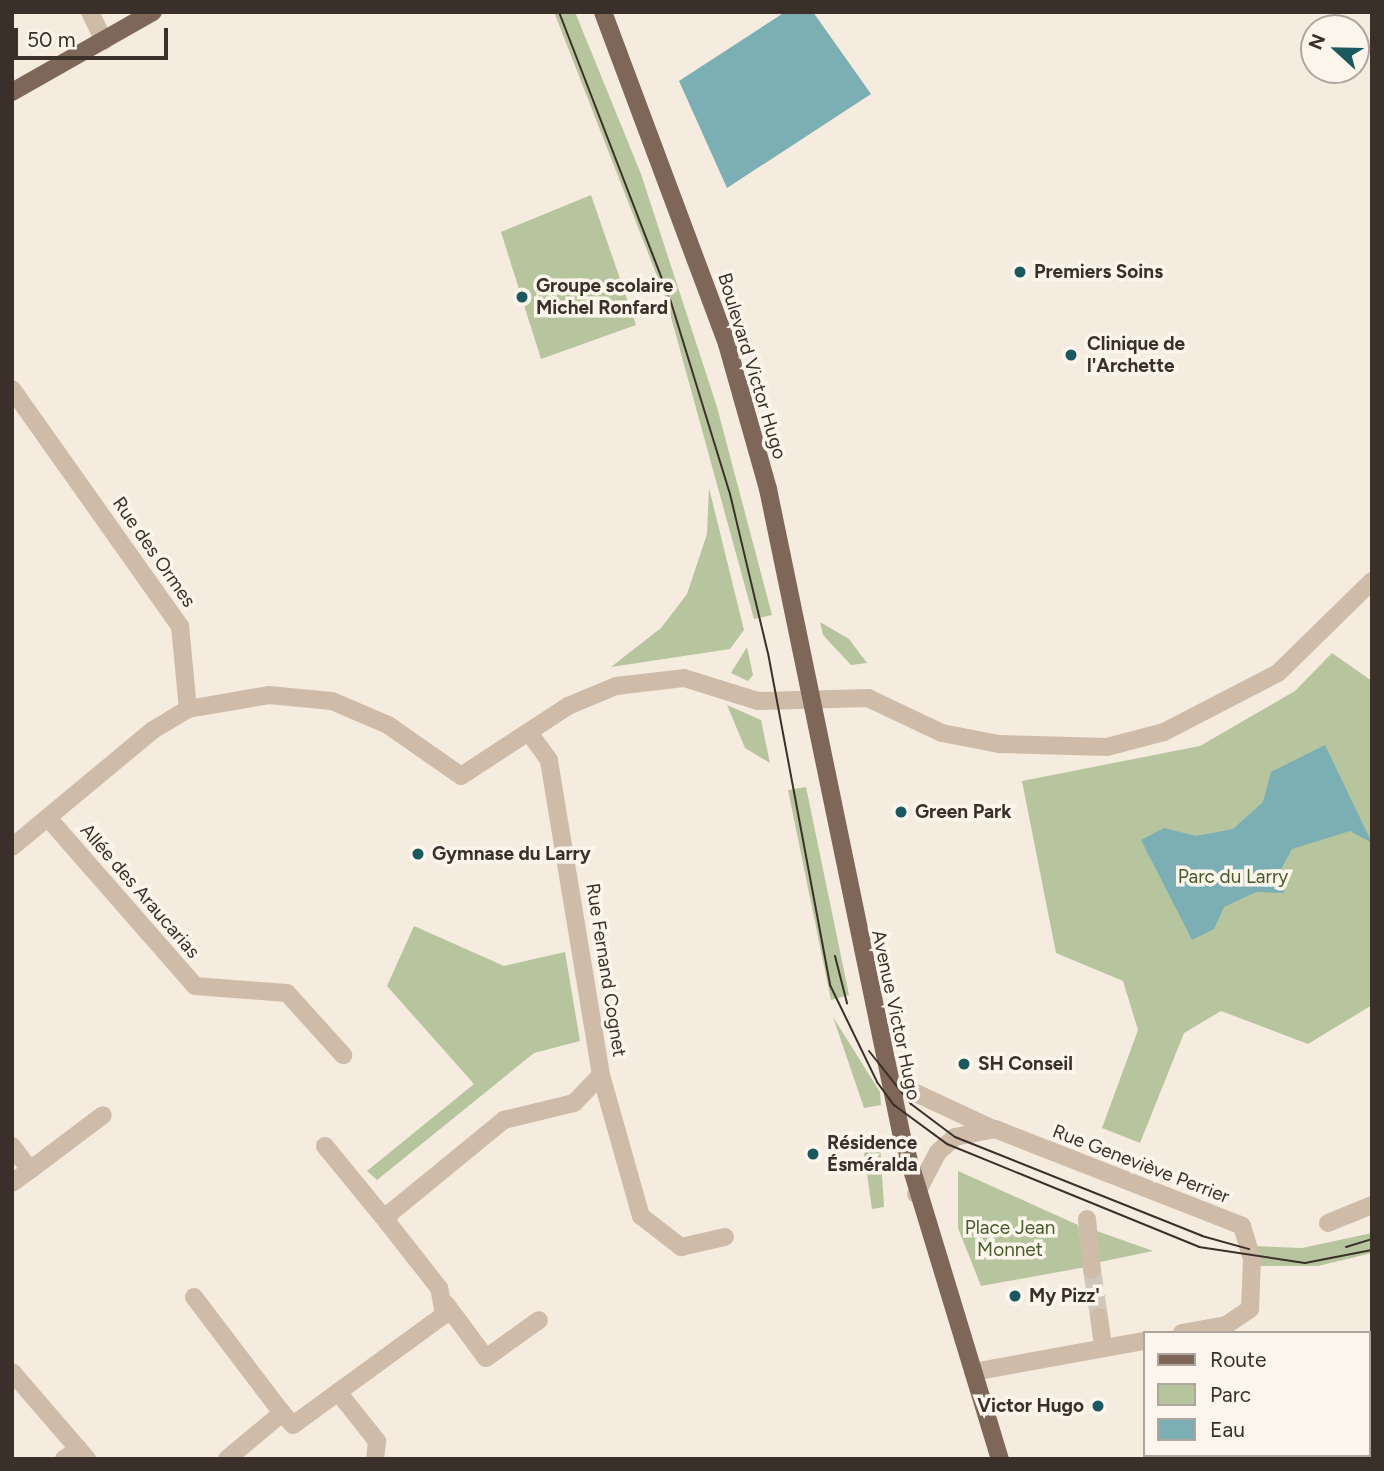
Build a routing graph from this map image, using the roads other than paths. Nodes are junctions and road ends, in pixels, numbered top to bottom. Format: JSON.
{"nodes":[{"id":1,"x":90,"y":12,"type":"edge"},
{"id":2,"x":153,"y":12,"type":"edge"},
{"id":3,"x":603,"y":12,"type":"edge"},
{"id":4,"x":104,"y":41,"type":"junction"},
{"id":5,"x":12,"y":92,"type":"edge"},
{"id":6,"x":12,"y":389,"type":"edge"},
{"id":7,"x":1372,"y":581,"type":"edge"},
{"id":8,"x":815,"y":696,"type":"junction"},
{"id":9,"x":188,"y":709,"type":"junction"},
{"id":10,"x":529,"y":732,"type":"junction"},
{"id":11,"x":824,"y":743,"type":"joint"},
{"id":12,"x":48,"y":818,"type":"junction"},
{"id":13,"x":12,"y":847,"type":"edge"},
{"id":14,"x":343,"y":1055,"type":"dead end"},
{"id":15,"x":883,"y":1056,"type":"junction"},
{"id":16,"x":601,"y":1074,"type":"junction"},
{"id":17,"x":103,"y":1115,"type":"dead end"},
{"id":18,"x":995,"y":1129,"type":"junction"},
{"id":19,"x":12,"y":1146,"type":"edge"},
{"id":20,"x":325,"y":1146,"type":"dead end"},
{"id":21,"x":30,"y":1170,"type":"junction"},
{"id":22,"x":12,"y":1183,"type":"edge"},
{"id":23,"x":916,"y":1194,"type":"junction"},
{"id":24,"x":1372,"y":1205,"type":"edge"},
{"id":25,"x":1087,"y":1219,"type":"dead end"},
{"id":26,"x":388,"y":1223,"type":"junction"},
{"id":27,"x":1328,"y":1223,"type":"dead end"},
{"id":28,"x":725,"y":1237,"type":"dead end"},
{"id":29,"x":1092,"y":1270,"type":"tunnel mouth"},
{"id":30,"x":194,"y":1297,"type":"dead end"},
{"id":31,"x":446,"y":1304,"type":"junction"},
{"id":32,"x":1099,"y":1317,"type":"tunnel mouth"},
{"id":33,"x":539,"y":1320,"type":"dead end"},
{"id":34,"x":1193,"y":1331,"type":"edge"},
{"id":35,"x":1102,"y":1339,"type":"dead end"},
{"id":36,"x":1142,"y":1341,"type":"edge"},
{"id":37,"x":12,"y":1372,"type":"edge"},
{"id":38,"x":973,"y":1372,"type":"junction"},
{"id":39,"x":338,"y":1392,"type":"junction"},
{"id":40,"x":282,"y":1413,"type":"junction"},
{"id":41,"x":76,"y":1456,"type":"edge"},
{"id":42,"x":227,"y":1459,"type":"edge"},
{"id":43,"x":375,"y":1459,"type":"edge"},
{"id":44,"x":1000,"y":1459,"type":"edge"}],
"edges":[{"from":1,"to":4,"type":"street"},
{"from":2,"to":4,"type":"main road"},
{"from":3,"to":8,"type":"main road","name":"Boulevard Victor Hugo"},
{"from":4,"to":5,"type":"main road"},
{"from":6,"to":9,"type":"street","name":"Rue des Ormes"},
{"from":7,"to":8,"type":"street"},
{"from":8,"to":10,"type":"street"},
{"from":8,"to":11,"type":"main road","name":"Boulevard Victor Hugo"},
{"from":9,"to":10,"type":"street"},
{"from":9,"to":12,"type":"street"},
{"from":10,"to":16,"type":"street","name":"Rue Fernand Cognet"},
{"from":11,"to":15,"type":"main road","name":"Avenue Victor Hugo"},
{"from":12,"to":13,"type":"street"},
{"from":12,"to":14,"type":"street","name":"Allée des Araucarias"},
{"from":15,"to":18,"type":"street","name":"Rue Geneviève Perrier"},
{"from":15,"to":23,"type":"main road","name":"Avenue Victor Hugo"},
{"from":16,"to":26,"type":"street","name":"Rue Fernand Cognet"},
{"from":16,"to":28,"type":"street"},
{"from":17,"to":21,"type":"street"},
{"from":18,"to":23,"type":"street"},
{"from":18,"to":34,"type":"street","name":"Rue Geneviève Perrier"},
{"from":19,"to":21,"type":"street"},
{"from":20,"to":26,"type":"street"},
{"from":21,"to":22,"type":"street"},
{"from":23,"to":38,"type":"main road","name":"Avenue Victor Hugo"},
{"from":24,"to":27,"type":"street"},
{"from":25,"to":29,"type":"street"},
{"from":26,"to":31,"type":"street"},
{"from":30,"to":40,"type":"street"},
{"from":31,"to":33,"type":"street"},
{"from":31,"to":39,"type":"street"},
{"from":32,"to":35,"type":"street"},
{"from":36,"to":38,"type":"street"},
{"from":37,"to":41,"type":"street"},
{"from":38,"to":44,"type":"main road"},
{"from":39,"to":40,"type":"street"},
{"from":39,"to":43,"type":"street"},
{"from":40,"to":42,"type":"street"}]}
